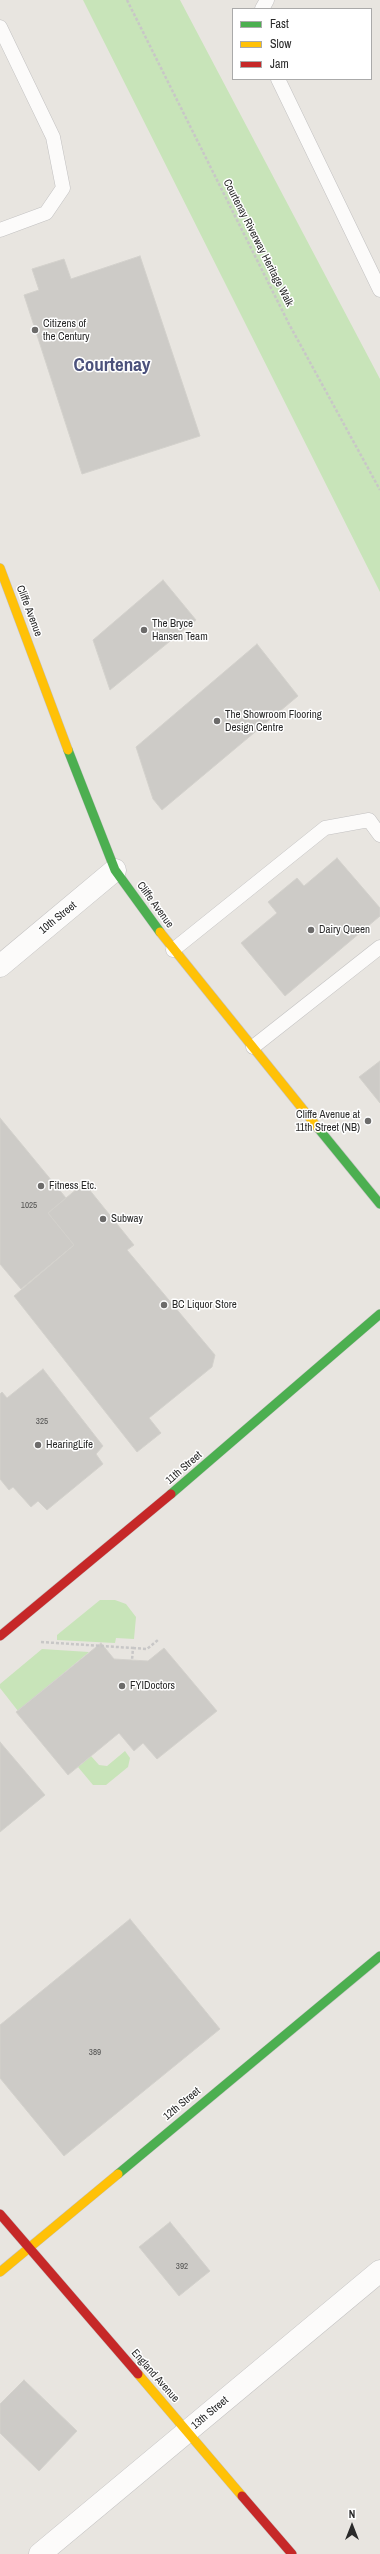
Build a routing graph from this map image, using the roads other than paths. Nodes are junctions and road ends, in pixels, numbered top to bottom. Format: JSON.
{"nodes":[{"id":1,"x":0,"y":27,"type":"edge"},
{"id":2,"x":278,"y":80,"type":"edge"},
{"id":3,"x":0,"y":230,"type":"edge"},
{"id":4,"x":380,"y":290,"type":"edge"},
{"id":5,"x":0,"y":568,"type":"edge"},
{"id":6,"x":380,"y":835,"type":"edge"},
{"id":7,"x":116,"y":870,"type":"junction"},
{"id":8,"x":380,"y":947,"type":"edge"},
{"id":9,"x":173,"y":950,"type":"junction"},
{"id":10,"x":0,"y":966,"type":"edge"},
{"id":11,"x":253,"y":1047,"type":"junction"},
{"id":12,"x":380,"y":1204,"type":"edge"},
{"id":13,"x":380,"y":1314,"type":"edge"},
{"id":14,"x":0,"y":1636,"type":"edge"},
{"id":15,"x":380,"y":1956,"type":"edge"},
{"id":16,"x":0,"y":2214,"type":"edge"},
{"id":17,"x":28,"y":2248,"type":"junction"},
{"id":18,"x":380,"y":2270,"type":"edge"},
{"id":19,"x":0,"y":2272,"type":"edge"},
{"id":20,"x":188,"y":2432,"type":"junction"},
{"id":21,"x":40,"y":2554,"type":"edge"},
{"id":22,"x":292,"y":2554,"type":"edge"}],
"edges":[{"from":1,"to":3,"type":"lane"},
{"from":2,"to":4,"type":"lane"},
{"from":5,"to":7,"type":"street","name":"Cliffe Avenue"},
{"from":6,"to":9,"type":"lane"},
{"from":7,"to":9,"type":"street","name":"Cliffe Avenue"},
{"from":7,"to":10,"type":"street","name":"10th Street"},
{"from":8,"to":11,"type":"lane"},
{"from":9,"to":11,"type":"street","name":"Cliffe Avenue"},
{"from":11,"to":12,"type":"street","name":"Cliffe Avenue"},
{"from":13,"to":14,"type":"street","name":"11th Street"},
{"from":15,"to":17,"type":"street","name":"12th Street"},
{"from":16,"to":17,"type":"street","name":"England Avenue"},
{"from":17,"to":19,"type":"street","name":"12th Street"},
{"from":17,"to":20,"type":"street","name":"England Avenue"},
{"from":18,"to":20,"type":"street","name":"13th Street"},
{"from":20,"to":21,"type":"street","name":"13th Street"},
{"from":20,"to":22,"type":"street","name":"England Avenue"}]}
